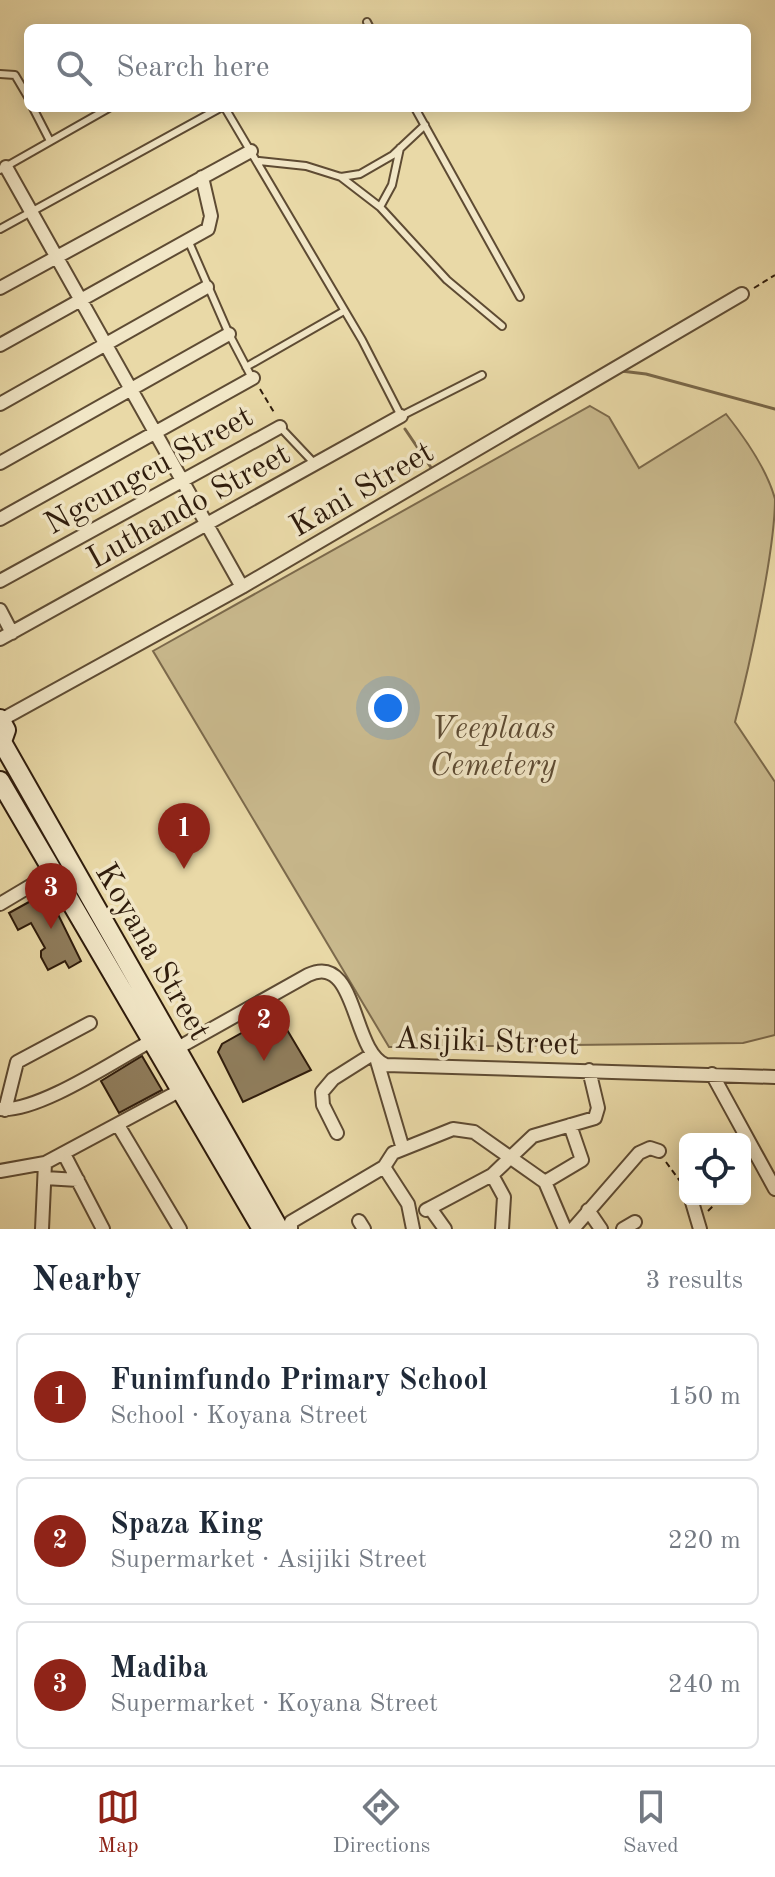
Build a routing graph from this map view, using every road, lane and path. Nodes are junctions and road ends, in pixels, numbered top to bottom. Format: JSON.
{"nodes":[{"id":1,"x":0,"y":74,"type":"edge"},
{"id":2,"x":24,"y":90,"type":"edge"},
{"id":3,"x":35,"y":112,"type":"edge"},
{"id":4,"x":89,"y":112,"type":"edge"},
{"id":5,"x":102,"y":112,"type":"edge"},
{"id":6,"x":215,"y":112,"type":"edge"},
{"id":7,"x":225,"y":112,"type":"edge"},
{"id":8,"x":417,"y":112,"type":"edge"},
{"id":9,"x":91,"y":118,"type":"junction"},
{"id":10,"x":425,"y":125,"type":"junction"},
{"id":11,"x":50,"y":141,"type":"junction"},
{"id":12,"x":400,"y":148,"type":"junction"},
{"id":13,"x":255,"y":156,"type":"junction"},
{"id":14,"x":2,"y":165,"type":"edge"},
{"id":15,"x":202,"y":177,"type":"junction"},
{"id":16,"x":341,"y":177,"type":"junction"},
{"id":17,"x":380,"y":207,"type":"junction"},
{"id":18,"x":30,"y":211,"type":"junction"},
{"id":19,"x":0,"y":229,"type":"edge"},
{"id":20,"x":188,"y":240,"type":"junction"},
{"id":21,"x":56,"y":257,"type":"junction"},
{"id":22,"x":775,"y":275,"type":"edge"},
{"id":23,"x":207,"y":287,"type":"junction"},
{"id":24,"x":0,"y":288,"type":"edge"},
{"id":25,"x":742,"y":294,"type":"joint"},
{"id":26,"x":520,"y":297,"type":"dead end"},
{"id":27,"x":80,"y":300,"type":"junction"},
{"id":28,"x":344,"y":311,"type":"junction"},
{"id":29,"x":502,"y":326,"type":"dead end"},
{"id":30,"x":229,"y":334,"type":"junction"},
{"id":31,"x":105,"y":344,"type":"junction"},
{"id":32,"x":0,"y":345,"type":"edge"},
{"id":33,"x":249,"y":372,"type":"junction"},
{"id":34,"x":482,"y":375,"type":"dead end"},
{"id":35,"x":131,"y":389,"type":"junction"},
{"id":36,"x":0,"y":404,"type":"edge"},
{"id":37,"x":401,"y":416,"type":"junction"},
{"id":38,"x":280,"y":427,"type":"junction"},
{"id":39,"x":155,"y":432,"type":"junction"},
{"id":40,"x":0,"y":463,"type":"edge"},
{"id":41,"x":314,"y":463,"type":"junction"},
{"id":42,"x":181,"y":478,"type":"junction"},
{"id":43,"x":0,"y":519,"type":"edge"},
{"id":44,"x":207,"y":525,"type":"junction"},
{"id":45,"x":0,"y":581,"type":"edge"},
{"id":46,"x":242,"y":587,"type":"junction"},
{"id":47,"x":0,"y":610,"type":"edge"},
{"id":48,"x":12,"y":633,"type":"junction"},
{"id":49,"x":0,"y":639,"type":"edge"},
{"id":50,"x":1,"y":720,"type":"edge"},
{"id":51,"x":1,"y":746,"type":"edge"},
{"id":52,"x":0,"y":781,"type":"edge"},
{"id":53,"x":52,"y":873,"type":"junction"},
{"id":54,"x":0,"y":904,"type":"edge"},
{"id":55,"x":90,"y":1023,"type":"dead end"},
{"id":56,"x":153,"y":1040,"type":"junction"},
{"id":57,"x":176,"y":1049,"type":"junction"},
{"id":58,"x":374,"y":1058,"type":"junction"},
{"id":59,"x":589,"y":1070,"type":"junction"},
{"id":60,"x":712,"y":1074,"type":"junction"},
{"id":61,"x":775,"y":1077,"type":"edge"},
{"id":62,"x":181,"y":1090,"type":"junction"},
{"id":63,"x":3,"y":1110,"type":"edge"},
{"id":64,"x":118,"y":1125,"type":"junction"},
{"id":65,"x":570,"y":1125,"type":"junction"},
{"id":66,"x":337,"y":1133,"type":"dead end"},
{"id":67,"x":403,"y":1149,"type":"junction"},
{"id":68,"x":659,"y":1151,"type":"joint"},
{"id":69,"x":64,"y":1154,"type":"junction"},
{"id":70,"x":514,"y":1158,"type":"junction"},
{"id":71,"x":45,"y":1163,"type":"junction"},
{"id":72,"x":384,"y":1167,"type":"junction"},
{"id":73,"x":0,"y":1171,"type":"edge"},
{"id":74,"x":492,"y":1175,"type":"junction"},
{"id":75,"x":45,"y":1178,"type":"junction"},
{"id":76,"x":679,"y":1179,"type":"edge"},
{"id":77,"x":78,"y":1180,"type":"junction"},
{"id":78,"x":545,"y":1182,"type":"junction"},
{"id":79,"x":775,"y":1189,"type":"edge"},
{"id":80,"x":693,"y":1205,"type":"edge"},
{"id":81,"x":715,"y":1205,"type":"edge"},
{"id":82,"x":430,"y":1208,"type":"junction"},
{"id":83,"x":588,"y":1210,"type":"junction"},
{"id":84,"x":413,"y":1222,"type":"edge"},
{"id":85,"x":700,"y":1225,"type":"edge"},
{"id":86,"x":42,"y":1229,"type":"edge"},
{"id":87,"x":103,"y":1229,"type":"edge"},
{"id":88,"x":180,"y":1229,"type":"edge"},
{"id":89,"x":262,"y":1229,"type":"edge"},
{"id":90,"x":279,"y":1229,"type":"edge"},
{"id":91,"x":291,"y":1229,"type":"edge"},
{"id":92,"x":445,"y":1229,"type":"edge"},
{"id":93,"x":502,"y":1229,"type":"edge"},
{"id":94,"x":565,"y":1229,"type":"edge"},
{"id":95,"x":573,"y":1229,"type":"edge"},
{"id":96,"x":601,"y":1229,"type":"edge"}],
"edges":[{"from":1,"to":2,"type":"lane"},
{"from":3,"to":11,"type":"lane"},
{"from":4,"to":9,"type":"lane"},
{"from":5,"to":9,"type":"lane"},
{"from":6,"to":18,"type":"lane"},
{"from":7,"to":13,"type":"lane"},
{"from":8,"to":10,"type":"lane"},
{"from":9,"to":11,"type":"lane"},
{"from":10,"to":12,"type":"lane"},
{"from":10,"to":26,"type":"lane"},
{"from":11,"to":14,"type":"lane"},
{"from":12,"to":16,"type":"lane"},
{"from":12,"to":17,"type":"lane"},
{"from":13,"to":15,"type":"street"},
{"from":13,"to":16,"type":"lane"},
{"from":13,"to":28,"type":"lane"},
{"from":14,"to":18,"type":"street"},
{"from":15,"to":20,"type":"street"},
{"from":15,"to":21,"type":"street"},
{"from":16,"to":17,"type":"lane"},
{"from":17,"to":29,"type":"lane"},
{"from":18,"to":19,"type":"lane"},
{"from":18,"to":21,"type":"street"},
{"from":20,"to":23,"type":"lane"},
{"from":20,"to":27,"type":"street"},
{"from":21,"to":24,"type":"street"},
{"from":21,"to":27,"type":"street"},
{"from":22,"to":25,"type":"path"},
{"from":23,"to":30,"type":"lane"},
{"from":23,"to":31,"type":"street"},
{"from":25,"to":46,"type":"street","name":"Kani Street"},
{"from":27,"to":31,"type":"street"},
{"from":27,"to":32,"type":"street"},
{"from":28,"to":33,"type":"lane"},
{"from":28,"to":37,"type":"lane"},
{"from":30,"to":33,"type":"lane"},
{"from":30,"to":35,"type":"street"},
{"from":31,"to":35,"type":"street"},
{"from":31,"to":36,"type":"street"},
{"from":33,"to":38,"type":"path"},
{"from":33,"to":39,"type":"street"},
{"from":34,"to":37,"type":"lane"},
{"from":35,"to":39,"type":"street"},
{"from":35,"to":40,"type":"street"},
{"from":37,"to":41,"type":"street","name":"Luthando Street"},
{"from":38,"to":41,"type":"lane"},
{"from":38,"to":42,"type":"street","name":"Ngcungcu Street"},
{"from":39,"to":42,"type":"street"},
{"from":39,"to":43,"type":"street"},
{"from":41,"to":44,"type":"street","name":"Luthando Street"},
{"from":42,"to":44,"type":"street"},
{"from":42,"to":45,"type":"street","name":"Ngcungcu Street"},
{"from":44,"to":46,"type":"street"},
{"from":44,"to":48,"type":"street","name":"Luthando Street"},
{"from":46,"to":50,"type":"street","name":"Kani Street"},
{"from":47,"to":48,"type":"street"},
{"from":48,"to":49,"type":"street","name":"Luthando Street"},
{"from":50,"to":51,"type":"main road"},
{"from":51,"to":57,"type":"main road","name":"Koyana Street"},
{"from":52,"to":53,"type":"main road","name":"Koyana Street"},
{"from":53,"to":54,"type":"street"},
{"from":53,"to":56,"type":"main road","name":"Koyana Street"},
{"from":55,"to":63,"type":"street"},
{"from":56,"to":62,"type":"main road","name":"Koyana Street"},
{"from":56,"to":63,"type":"street"},
{"from":57,"to":58,"type":"street","name":"Asijiki Street"},
{"from":57,"to":90,"type":"main road","name":"Koyana Street"},
{"from":58,"to":59,"type":"street","name":"Asijiki Street"},
{"from":58,"to":66,"type":"street"},
{"from":58,"to":67,"type":"street"},
{"from":59,"to":60,"type":"street","name":"Asijiki Street"},
{"from":59,"to":65,"type":"street"},
{"from":60,"to":61,"type":"street","name":"Asijiki Street"},
{"from":60,"to":79,"type":"street"},
{"from":62,"to":64,"type":"street"},
{"from":62,"to":89,"type":"main road","name":"Koyana Street"},
{"from":64,"to":69,"type":"street"},
{"from":64,"to":88,"type":"street"},
{"from":65,"to":70,"type":"street"},
{"from":65,"to":78,"type":"street"},
{"from":67,"to":70,"type":"street"},
{"from":67,"to":72,"type":"street"},
{"from":68,"to":76,"type":"path"},
{"from":68,"to":83,"type":"street"},
{"from":69,"to":71,"type":"street"},
{"from":69,"to":77,"type":"street"},
{"from":70,"to":74,"type":"street"},
{"from":70,"to":78,"type":"street"},
{"from":71,"to":73,"type":"street"},
{"from":71,"to":75,"type":"street"},
{"from":72,"to":84,"type":"street"},
{"from":72,"to":91,"type":"street"},
{"from":74,"to":82,"type":"street"},
{"from":74,"to":93,"type":"street"},
{"from":75,"to":77,"type":"street"},
{"from":75,"to":86,"type":"street"},
{"from":77,"to":87,"type":"street"},
{"from":78,"to":94,"type":"street"},
{"from":80,"to":85,"type":"street"},
{"from":81,"to":85,"type":"path"},
{"from":82,"to":84,"type":"street"},
{"from":82,"to":92,"type":"street"},
{"from":83,"to":95,"type":"street"},
{"from":83,"to":96,"type":"street"}]}
